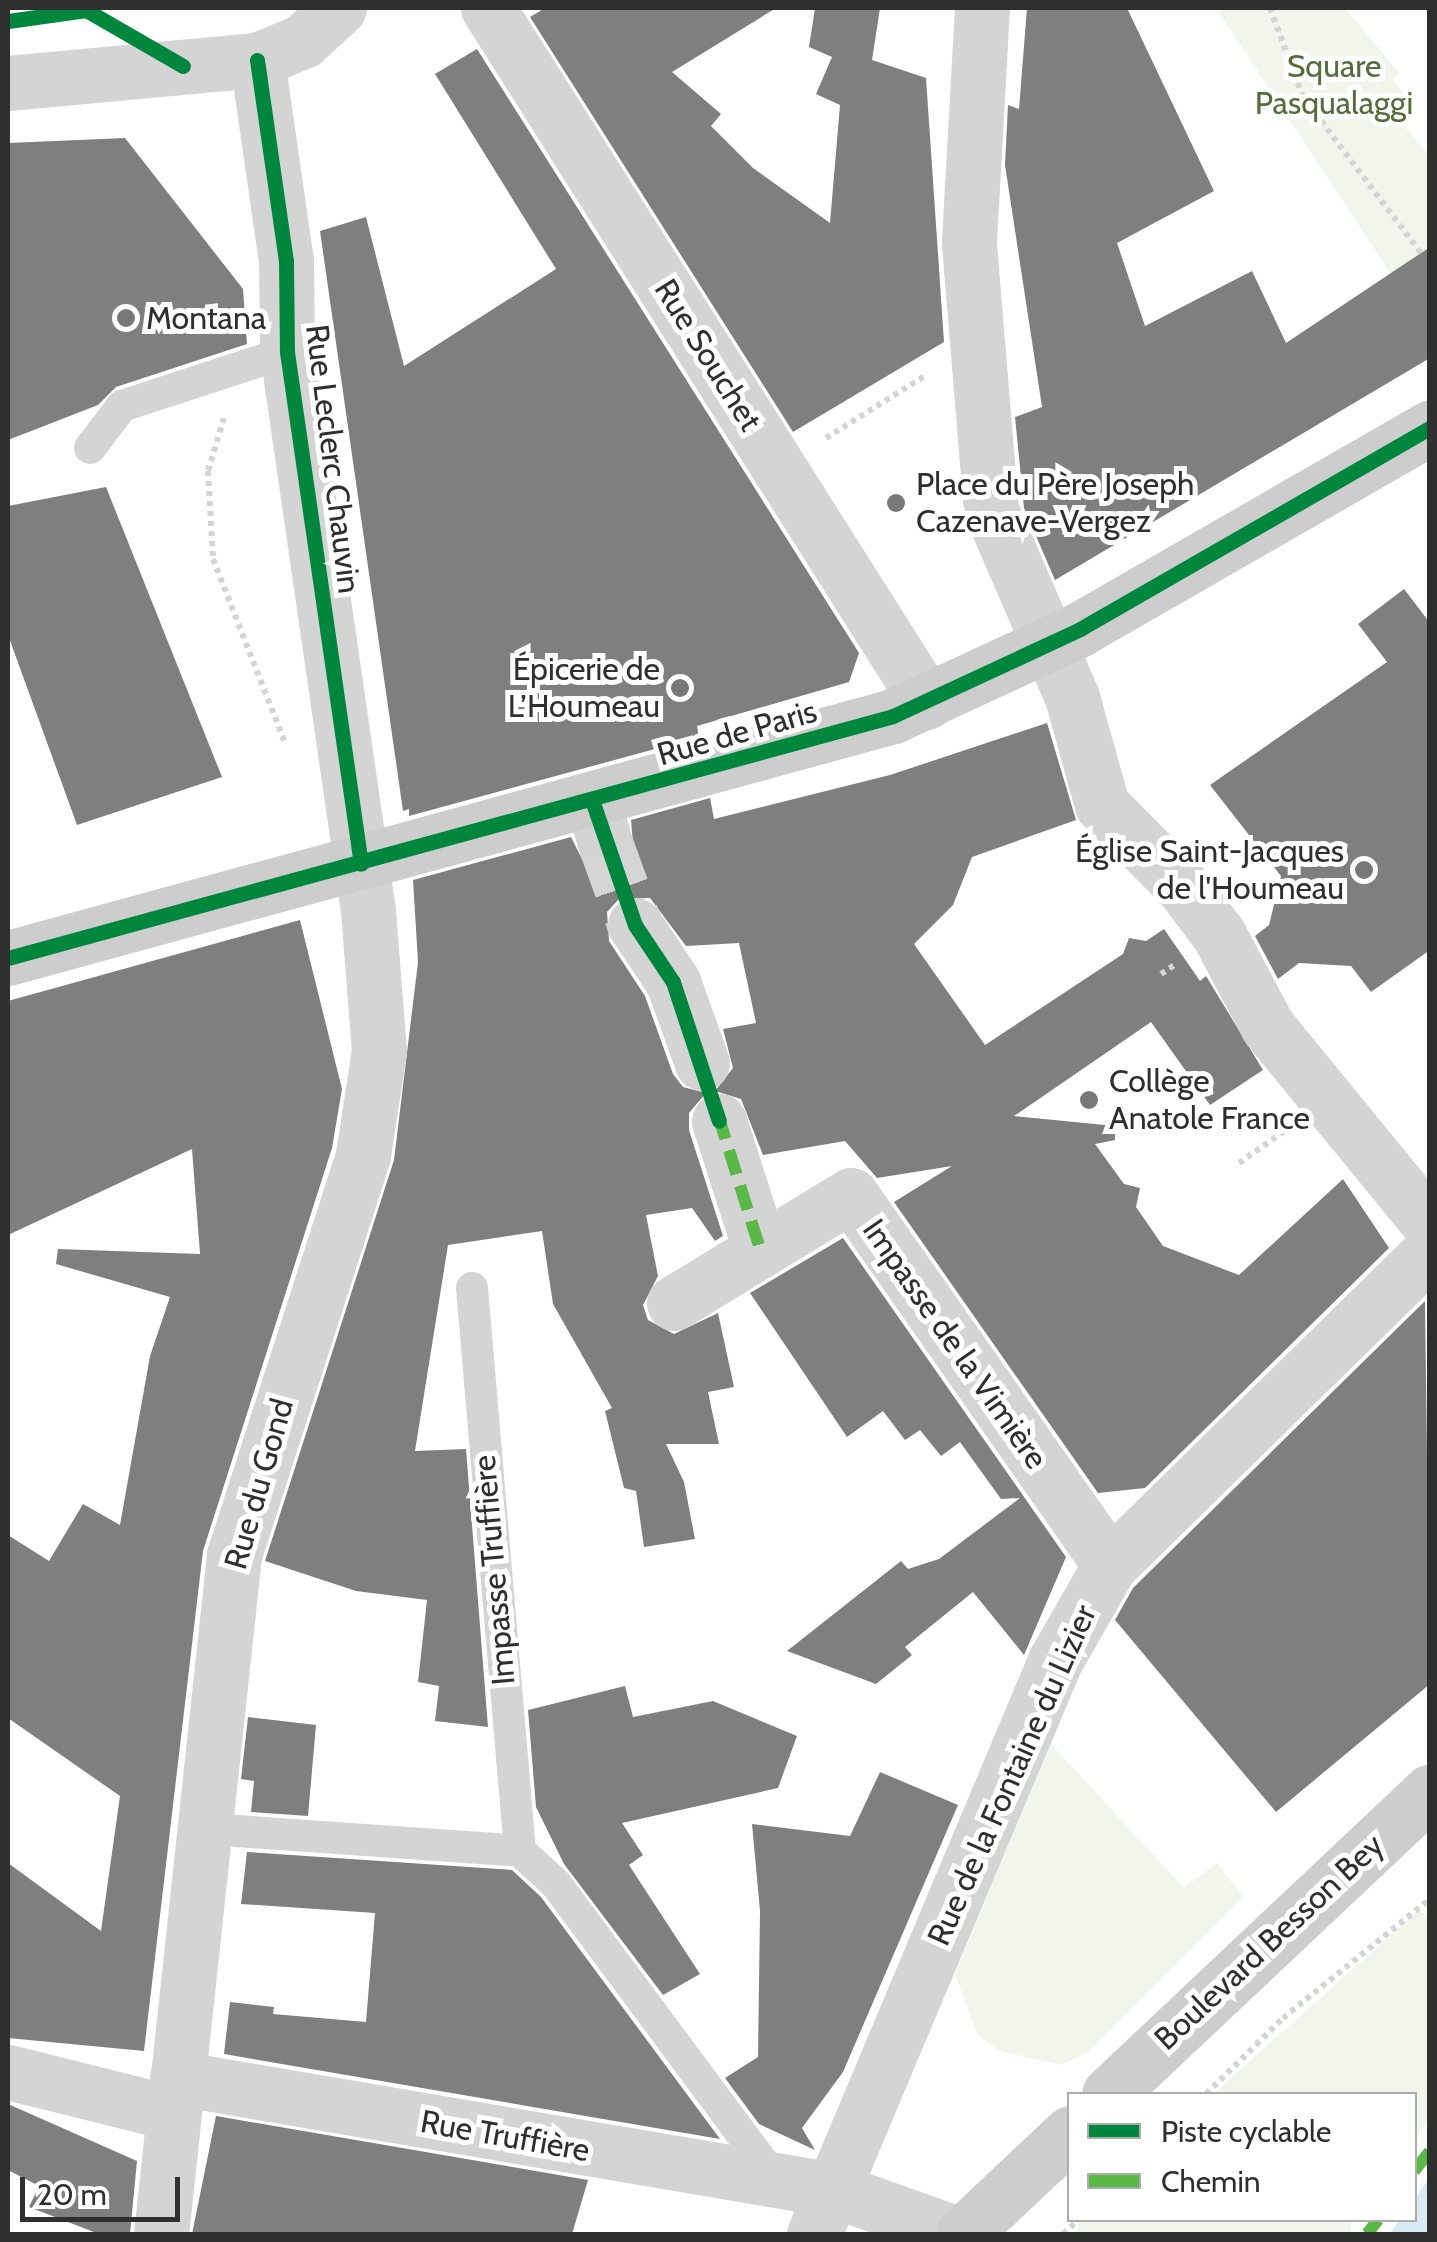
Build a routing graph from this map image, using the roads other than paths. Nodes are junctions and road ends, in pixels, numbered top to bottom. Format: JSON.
{"nodes":[{"id":1,"x":339,"y":8,"type":"edge"},
{"id":2,"x":488,"y":8,"type":"edge"},
{"id":3,"x":982,"y":8,"type":"edge"},
{"id":4,"x":257,"y":60,"type":"junction"},
{"id":5,"x":8,"y":83,"type":"edge"},
{"id":6,"x":272,"y":355,"type":"junction"},
{"id":7,"x":1430,"y":428,"type":"edge"},
{"id":8,"x":90,"y":448,"type":"dead end"},
{"id":9,"x":1049,"y":645,"type":"junction"},
{"id":10,"x":927,"y":702,"type":"junction"},
{"id":11,"x":361,"y":864,"type":"junction"},
{"id":12,"x":635,"y":924,"type":"tunnel mouth"},
{"id":13,"x":8,"y":958,"type":"edge"},
{"id":14,"x":702,"y":1063,"type":"dead end"},
{"id":15,"x":720,"y":1121,"type":"dead end"},
{"id":16,"x":1430,"y":1225,"type":"edge"},
{"id":17,"x":760,"y":1248,"type":"junction"},
{"id":18,"x":1430,"y":1252,"type":"edge"},
{"id":19,"x":472,"y":1288,"type":"dead end"},
{"id":20,"x":674,"y":1303,"type":"dead end"},
{"id":21,"x":1110,"y":1564,"type":"junction"},
{"id":22,"x":1430,"y":1791,"type":"edge"},
{"id":23,"x":208,"y":1829,"type":"junction"},
{"id":24,"x":520,"y":1851,"type":"junction"},
{"id":25,"x":8,"y":2072,"type":"edge"},
{"id":26,"x":1111,"y":2092,"type":"edge"},
{"id":27,"x":175,"y":2096,"type":"junction"},
{"id":28,"x":1067,"y":2136,"type":"edge"},
{"id":29,"x":780,"y":2186,"type":"junction"},
{"id":30,"x":824,"y":2212,"type":"edge"},
{"id":31,"x":161,"y":2234,"type":"edge"},
{"id":32,"x":960,"y":2234,"type":"edge"}],
"edges":[{"from":1,"to":4,"type":"street"},
{"from":2,"to":10,"type":"street","name":"Rue Souchet"},
{"from":3,"to":9,"type":"street"},
{"from":4,"to":5,"type":"street"},
{"from":4,"to":6,"type":"street","name":"Rue Leclerc Chauvin"},
{"from":6,"to":8,"type":"lane"},
{"from":6,"to":11,"type":"street","name":"Rue Leclerc Chauvin"},
{"from":7,"to":9,"type":"street","name":"Rue de Paris"},
{"from":9,"to":10,"type":"street","name":"Rue de Paris"},
{"from":9,"to":16,"type":"street"},
{"from":10,"to":11,"type":"street","name":"Rue de Paris"},
{"from":11,"to":13,"type":"street","name":"Rue de Paris"},
{"from":11,"to":23,"type":"street","name":"Rue du Gond"},
{"from":12,"to":14,"type":"street"},
{"from":15,"to":17,"type":"street"},
{"from":17,"to":20,"type":"street","name":"Impasse de la Vimière"},
{"from":17,"to":21,"type":"street","name":"Impasse de la Vimière"},
{"from":18,"to":21,"type":"street","name":"Rue de la Fontaine du Lizier"},
{"from":19,"to":24,"type":"lane","name":"Impasse Truffière"},
{"from":21,"to":30,"type":"street","name":"Rue de la Fontaine du Lizier"},
{"from":22,"to":26,"type":"street","name":"Boulevard Besson Bey"},
{"from":23,"to":24,"type":"lane"},
{"from":23,"to":27,"type":"street","name":"Rue du Gond"},
{"from":24,"to":29,"type":"lane"},
{"from":25,"to":27,"type":"street","name":"Rue Truffière"},
{"from":27,"to":29,"type":"street","name":"Rue Truffière"},
{"from":27,"to":31,"type":"street","name":"Rue du Gond"},
{"from":28,"to":32,"type":"street"},
{"from":29,"to":30,"type":"street","name":"Rue Truffière"},
{"from":30,"to":32,"type":"street","name":"Rue Truffière"}]}
